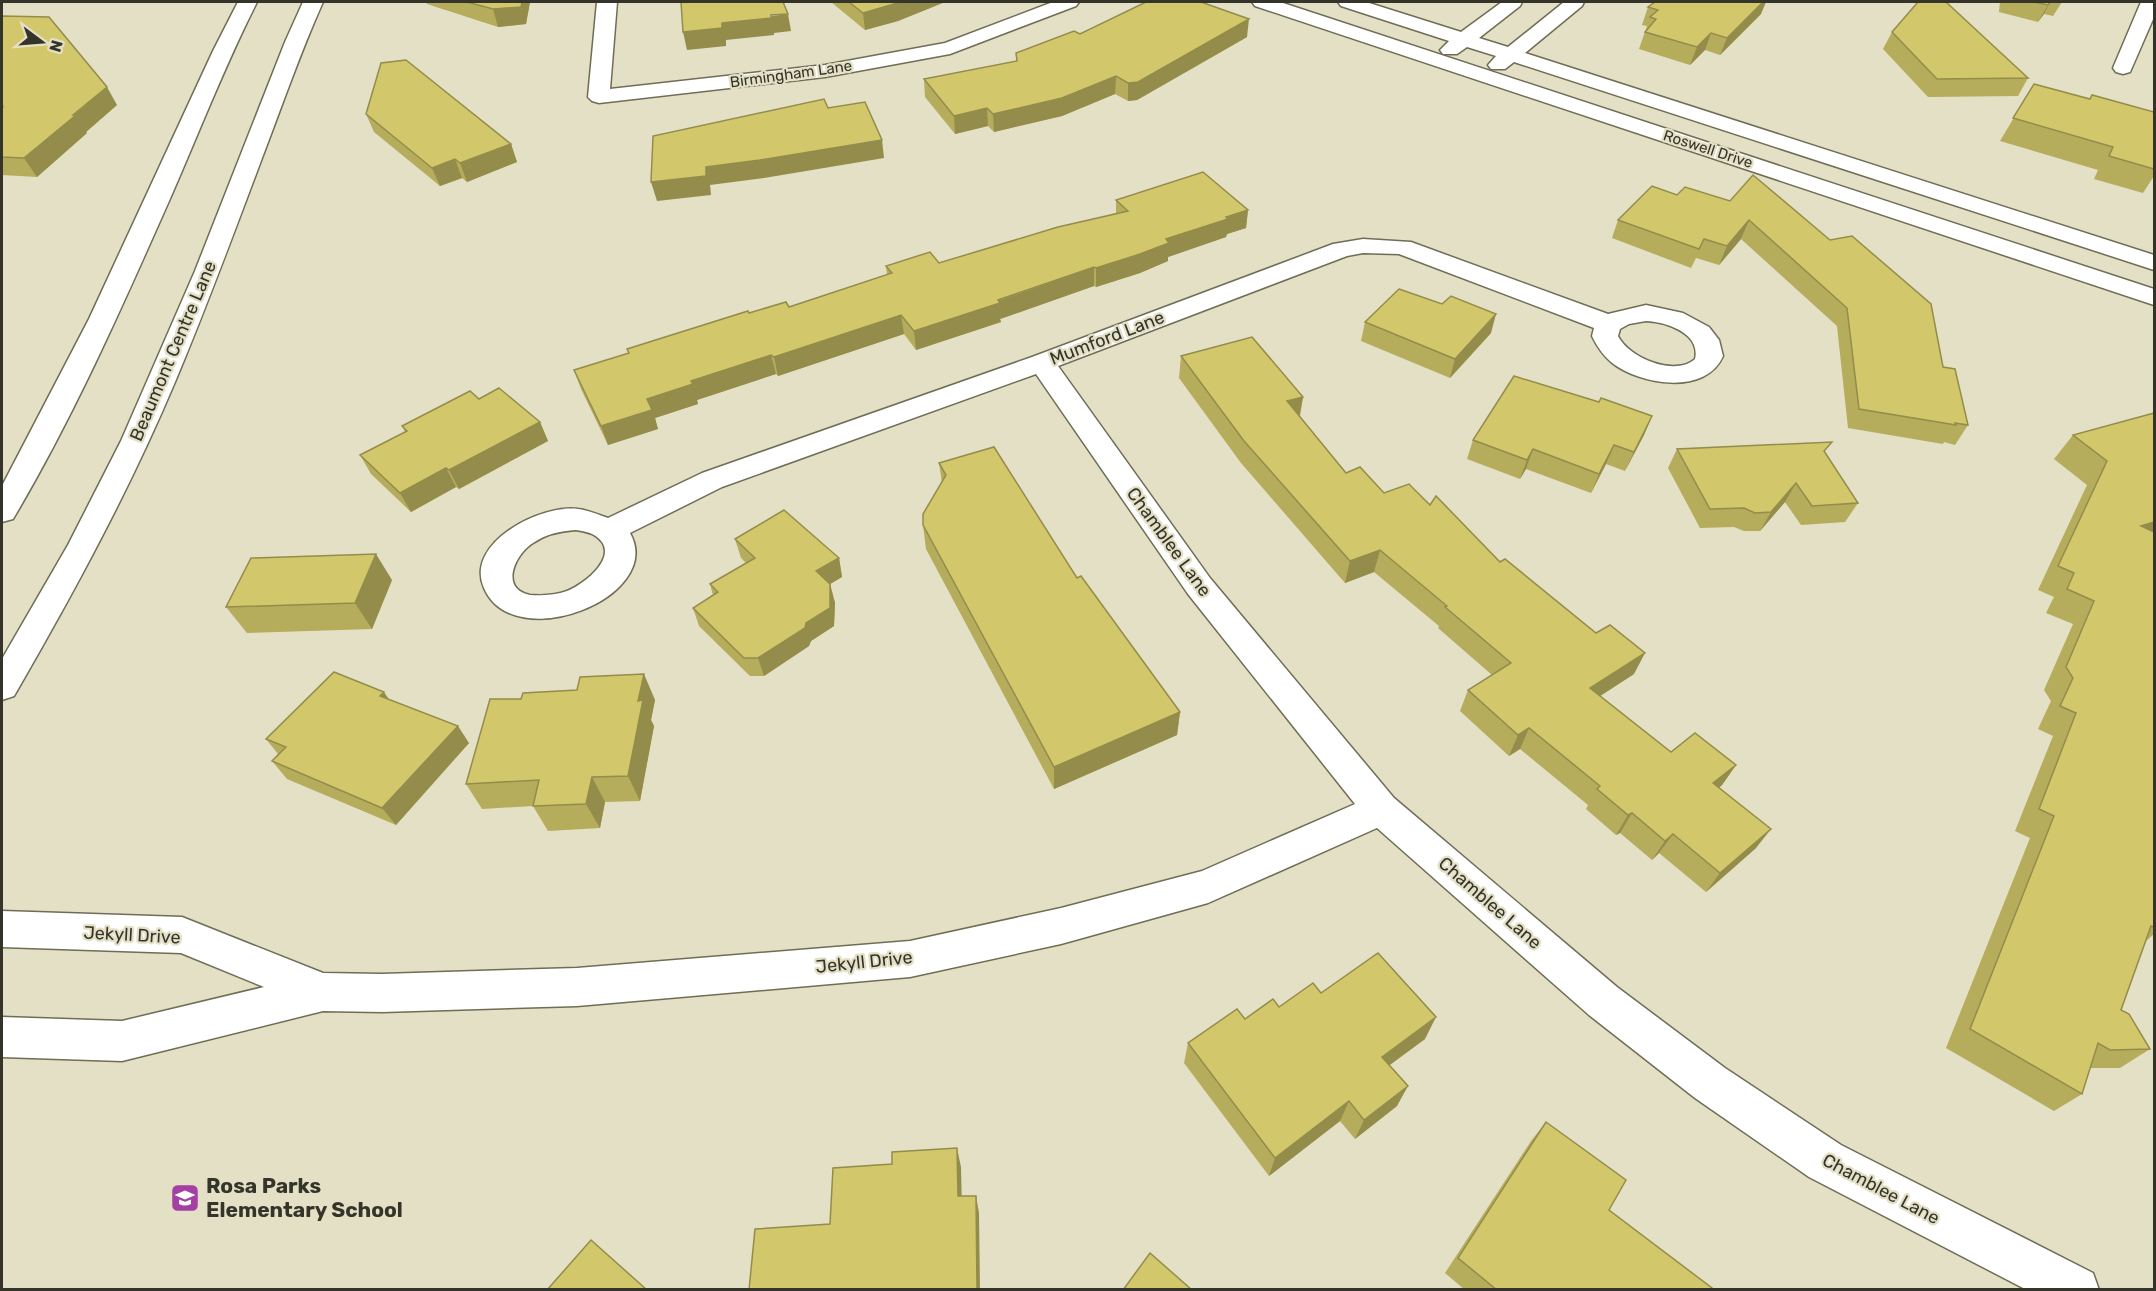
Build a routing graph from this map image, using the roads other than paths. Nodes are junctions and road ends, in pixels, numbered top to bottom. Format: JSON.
{"nodes":[{"id":1,"x":247,"y":2,"type":"edge"},
{"id":2,"x":313,"y":2,"type":"edge"},
{"id":3,"x":607,"y":2,"type":"edge"},
{"id":4,"x":1070,"y":2,"type":"edge"},
{"id":5,"x":1262,"y":2,"type":"edge"},
{"id":6,"x":1348,"y":2,"type":"edge"},
{"id":7,"x":1513,"y":2,"type":"edge"},
{"id":8,"x":1575,"y":2,"type":"edge"},
{"id":9,"x":2151,"y":2,"type":"edge"},
{"id":10,"x":1464,"y":39,"type":"junction"},
{"id":11,"x":1511,"y":55,"type":"junction"},
{"id":12,"x":1438,"y":60,"type":"junction"},
{"id":13,"x":2123,"y":68,"type":"dead end"},
{"id":14,"x":1485,"y":75,"type":"junction"},
{"id":15,"x":2154,"y":263,"type":"edge"},
{"id":16,"x":2154,"y":297,"type":"edge"},
{"id":17,"x":1610,"y":324,"type":"dead end"},
{"id":18,"x":1042,"y":363,"type":"junction"},
{"id":19,"x":2,"y":512,"type":"edge"},
{"id":20,"x":610,"y":530,"type":"dead end"},
{"id":21,"x":2,"y":687,"type":"edge"},
{"id":22,"x":1381,"y":809,"type":"junction"},
{"id":23,"x":2,"y":929,"type":"edge"},
{"id":24,"x":323,"y":992,"type":"junction"},
{"id":25,"x":2,"y":1037,"type":"edge"},
{"id":26,"x":2076,"y":1290,"type":"edge"}],
"edges":[{"from":1,"to":19,"type":"street"},
{"from":2,"to":21,"type":"street","name":"Beaumont Centre Lane"},
{"from":3,"to":4,"type":"street","name":"Birmingham Lane"},
{"from":5,"to":12,"type":"street","name":"Roswell Drive"},
{"from":6,"to":10,"type":"street","name":"Roswell Drive"},
{"from":7,"to":10,"type":"street"},
{"from":8,"to":11,"type":"street"},
{"from":9,"to":13,"type":"street"},
{"from":10,"to":11,"type":"street","name":"Roswell Drive"},
{"from":10,"to":12,"type":"street"},
{"from":11,"to":14,"type":"street"},
{"from":11,"to":15,"type":"street","name":"Roswell Drive"},
{"from":12,"to":14,"type":"street","name":"Roswell Drive"},
{"from":14,"to":16,"type":"street","name":"Roswell Drive"},
{"from":17,"to":18,"type":"street","name":"Mumford Lane"},
{"from":18,"to":20,"type":"street","name":"Mumford Lane"},
{"from":18,"to":22,"type":"street","name":"Chamblee Lane"},
{"from":22,"to":24,"type":"street","name":"Jekyll Drive"},
{"from":22,"to":26,"type":"street","name":"Chamblee Lane"},
{"from":23,"to":24,"type":"street","name":"Jekyll Drive"},
{"from":24,"to":25,"type":"street","name":"Jekyll Drive"}]}
